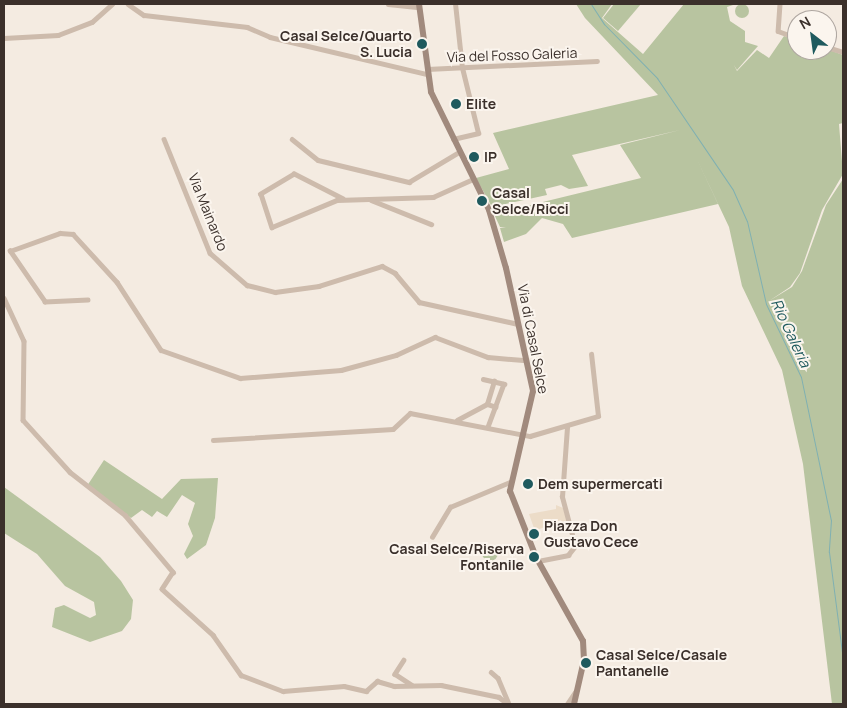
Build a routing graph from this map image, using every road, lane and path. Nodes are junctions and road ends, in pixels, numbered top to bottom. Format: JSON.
{"nodes":[{"id":1,"x":112,"y":4,"type":"edge"},
{"id":2,"x":128,"y":4,"type":"edge"},
{"id":3,"x":388,"y":4,"type":"edge"},
{"id":4,"x":455,"y":4,"type":"edge"},
{"id":5,"x":780,"y":4,"type":"edge"},
{"id":6,"x":419,"y":6,"type":"edge"},
{"id":7,"x":787,"y":34,"type":"edge"},
{"id":8,"x":4,"y":38,"type":"edge"},
{"id":9,"x":597,"y":61,"type":"dead end"},
{"id":10,"x":462,"y":68,"type":"junction"},
{"id":11,"x":427,"y":72,"type":"junction"},
{"id":12,"x":164,"y":139,"type":"dead end"},
{"id":13,"x":292,"y":139,"type":"dead end"},
{"id":14,"x":452,"y":139,"type":"junction"},
{"id":15,"x":459,"y":152,"type":"junction"},
{"id":16,"x":473,"y":179,"type":"junction"},
{"id":17,"x":343,"y":199,"type":"junction"},
{"id":18,"x":370,"y":199,"type":"junction"},
{"id":19,"x":431,"y":224,"type":"dead end"},
{"id":20,"x":4,"y":298,"type":"edge"},
{"id":21,"x":88,"y":300,"type":"dead end"},
{"id":22,"x":518,"y":324,"type":"junction"},
{"id":23,"x":591,"y":354,"type":"dead end"},
{"id":24,"x":526,"y":360,"type":"junction"},
{"id":25,"x":483,"y":379,"type":"dead end"},
{"id":26,"x":494,"y":381,"type":"junction"},
{"id":27,"x":487,"y":404,"type":"junction"},
{"id":28,"x":496,"y":407,"type":"junction"},
{"id":29,"x":456,"y":421,"type":"junction"},
{"id":30,"x":488,"y":427,"type":"junction"},
{"id":31,"x":566,"y":427,"type":"junction"},
{"id":32,"x":523,"y":435,"type":"junction"},
{"id":33,"x":213,"y":440,"type":"dead end"},
{"id":34,"x":510,"y":482,"type":"junction"},
{"id":35,"x":432,"y":537,"type":"dead end"},
{"id":36,"x":538,"y":561,"type":"junction"},
{"id":37,"x":404,"y":660,"type":"dead end"},
{"id":38,"x":491,"y":672,"type":"dead end"},
{"id":39,"x":578,"y":686,"type":"junction"},
{"id":40,"x":416,"y":687,"type":"junction"},
{"id":41,"x":508,"y":703,"type":"edge"},
{"id":42,"x":567,"y":704,"type":"edge"},
{"id":43,"x":574,"y":704,"type":"edge"}],
"edges":[{"from":1,"to":8,"type":"street"},
{"from":2,"to":11,"type":"street","name":"Via del Fosso Galeria"},
{"from":3,"to":6,"type":"street"},
{"from":4,"to":10,"type":"street"},
{"from":5,"to":7,"type":"street"},
{"from":6,"to":11,"type":"main road","name":"Via di Casal Selce"},
{"from":9,"to":10,"type":"street","name":"Via del Fosso Galeria"},
{"from":10,"to":11,"type":"street","name":"Via del Fosso Galeria"},
{"from":10,"to":14,"type":"street"},
{"from":11,"to":14,"type":"main road","name":"Via di Casal Selce"},
{"from":12,"to":22,"type":"street","name":"Via Mainardo"},
{"from":13,"to":15,"type":"street"},
{"from":14,"to":15,"type":"main road","name":"Via di Casal Selce"},
{"from":15,"to":16,"type":"main road","name":"Via di Casal Selce"},
{"from":16,"to":18,"type":"street"},
{"from":16,"to":22,"type":"main road","name":"Via di Casal Selce"},
{"from":17,"to":17,"type":"street"},
{"from":17,"to":18,"type":"street"},
{"from":18,"to":19,"type":"street"},
{"from":20,"to":40,"type":"street"},
{"from":21,"to":24,"type":"street"},
{"from":22,"to":24,"type":"main road","name":"Via di Casal Selce"},
{"from":23,"to":31,"type":"street"},
{"from":24,"to":32,"type":"main road","name":"Via di Casal Selce"},
{"from":25,"to":26,"type":"street"},
{"from":26,"to":27,"type":"street"},
{"from":26,"to":28,"type":"street"},
{"from":27,"to":28,"type":"street"},
{"from":27,"to":29,"type":"street"},
{"from":28,"to":30,"type":"street"},
{"from":29,"to":30,"type":"street"},
{"from":29,"to":33,"type":"street"},
{"from":30,"to":32,"type":"street"},
{"from":31,"to":32,"type":"street"},
{"from":31,"to":36,"type":"street"},
{"from":32,"to":34,"type":"main road","name":"Via di Casal Selce"},
{"from":34,"to":35,"type":"street"},
{"from":34,"to":36,"type":"main road"},
{"from":36,"to":39,"type":"main road"},
{"from":37,"to":40,"type":"street"},
{"from":38,"to":41,"type":"street"},
{"from":39,"to":42,"type":"street"},
{"from":39,"to":43,"type":"main road"},
{"from":40,"to":41,"type":"street"}]}
